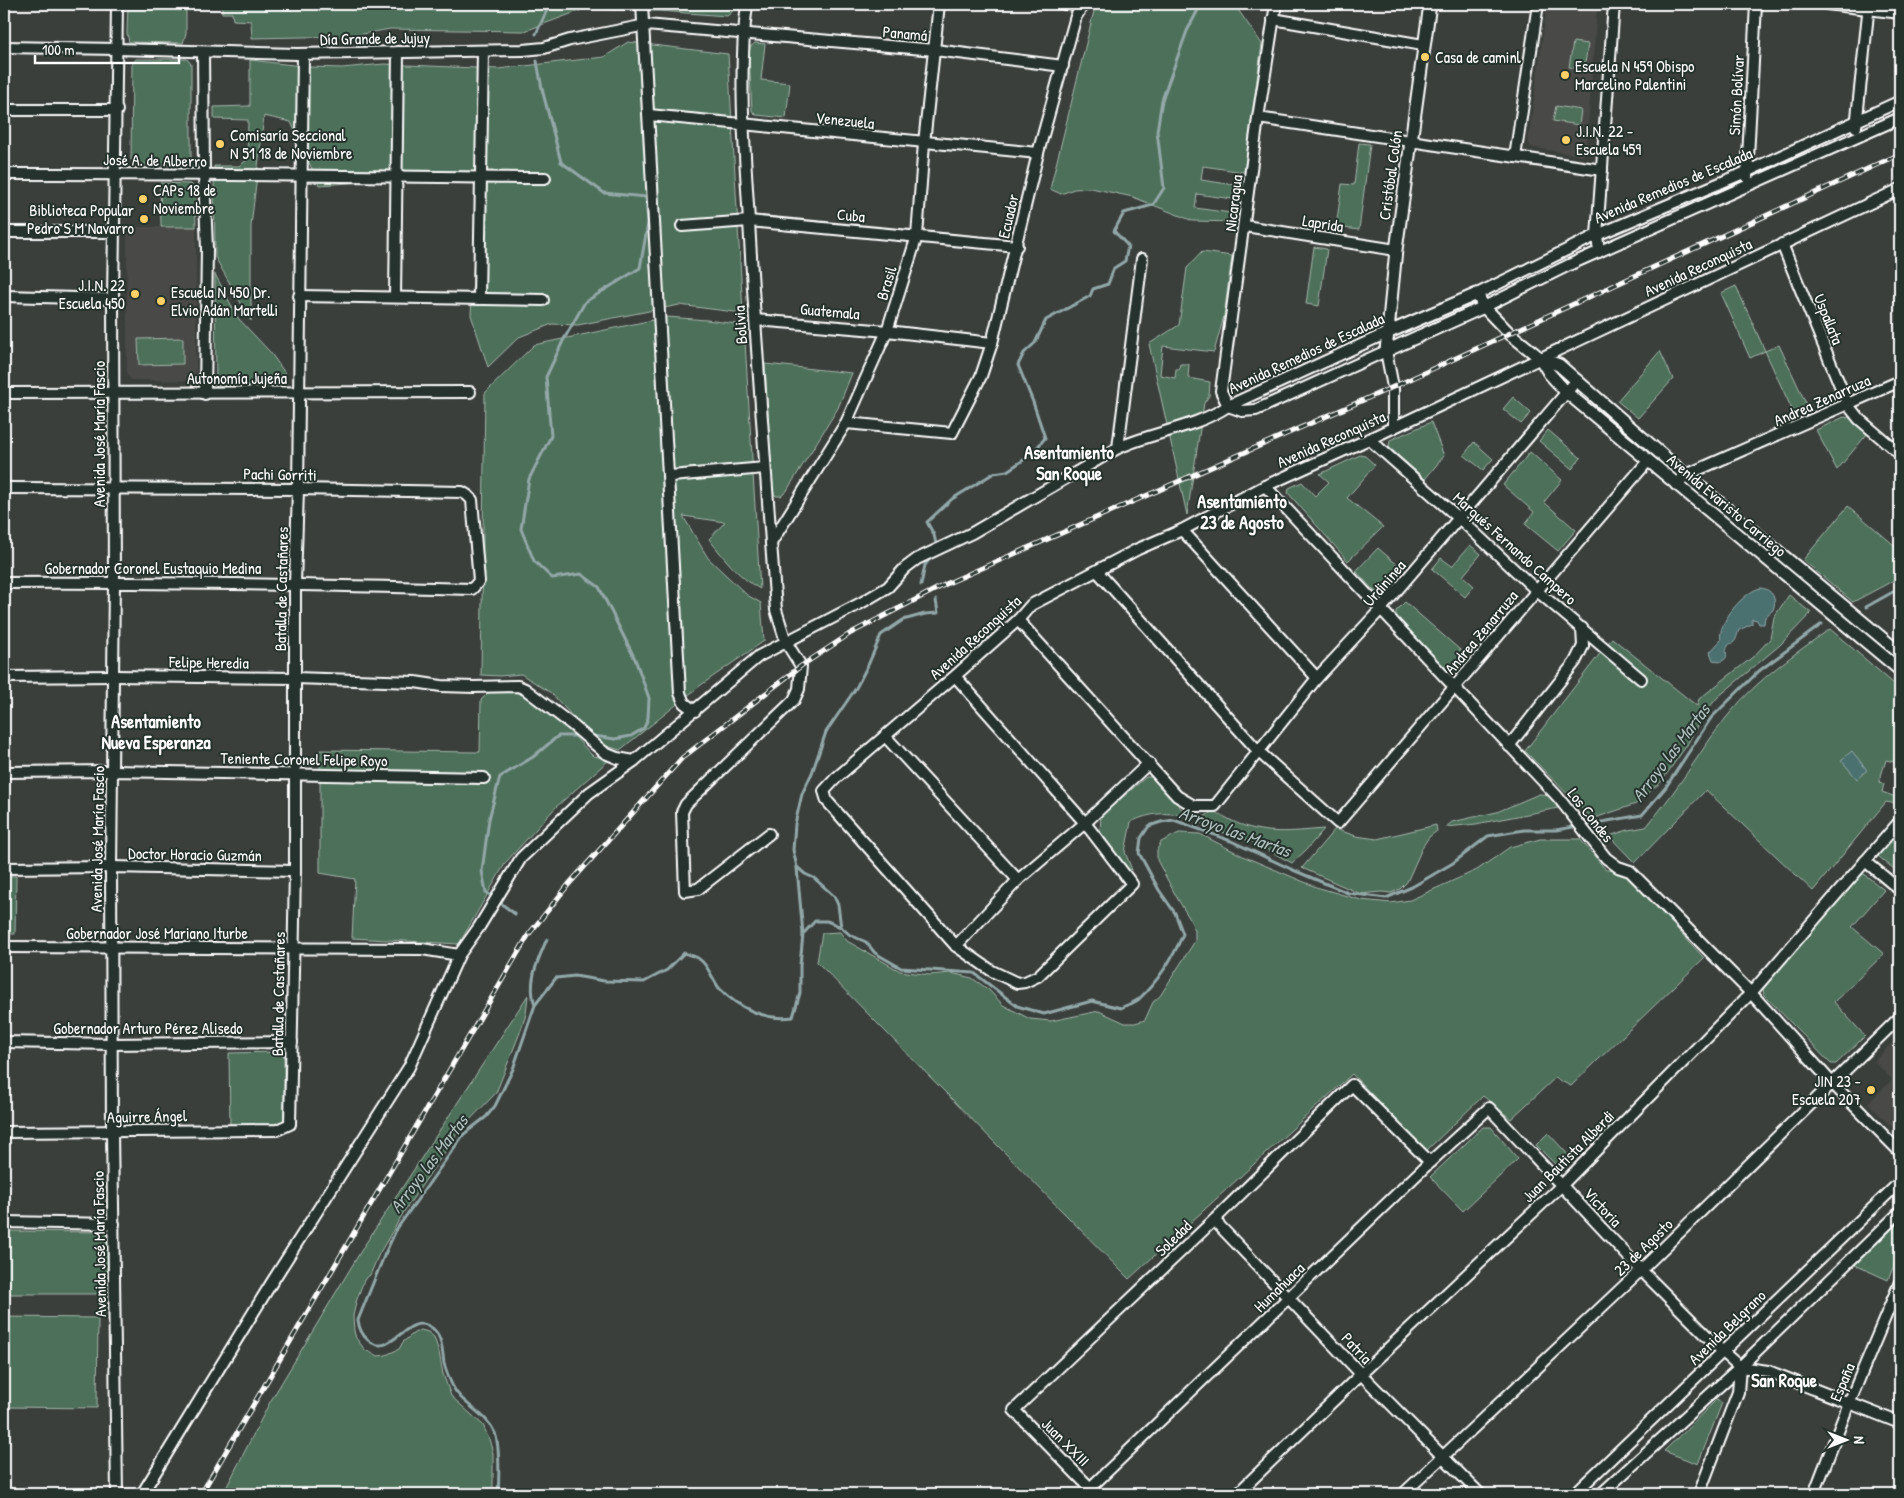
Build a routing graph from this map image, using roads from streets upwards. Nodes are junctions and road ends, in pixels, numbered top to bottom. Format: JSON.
{"nodes":[{"id":1,"x":117,"y":4,"type":"edge"},
{"id":2,"x":642,"y":4,"type":"edge"},
{"id":3,"x":747,"y":4,"type":"edge"},
{"id":4,"x":939,"y":4,"type":"edge"},
{"id":5,"x":1065,"y":4,"type":"edge"},
{"id":6,"x":1083,"y":4,"type":"edge"},
{"id":7,"x":1276,"y":4,"type":"edge"},
{"id":8,"x":1430,"y":4,"type":"edge"},
{"id":9,"x":1538,"y":4,"type":"edge"},
{"id":10,"x":1614,"y":4,"type":"edge"},
{"id":11,"x":1756,"y":4,"type":"edge"},
{"id":12,"x":1827,"y":4,"type":"edge"},
{"id":13,"x":1869,"y":6,"type":"edge"},
{"id":14,"x":1900,"y":14,"type":"edge"},
{"id":15,"x":1273,"y":19,"type":"junction"},
{"id":16,"x":644,"y":26,"type":"junction"},
{"id":17,"x":743,"y":35,"type":"junction"},
{"id":18,"x":1423,"y":45,"type":"junction"},
{"id":19,"x":4,"y":47,"type":"edge"},
{"id":20,"x":117,"y":48,"type":"junction"},
{"id":21,"x":935,"y":50,"type":"junction"},
{"id":22,"x":483,"y":51,"type":"junction"},
{"id":23,"x":204,"y":52,"type":"junction"},
{"id":24,"x":398,"y":52,"type":"junction"},
{"id":25,"x":303,"y":54,"type":"junction"},
{"id":26,"x":1063,"y":66,"type":"junction"},
{"id":27,"x":1900,"y":101,"type":"edge"},
{"id":28,"x":4,"y":110,"type":"edge"},
{"id":29,"x":117,"y":110,"type":"junction"},
{"id":30,"x":649,"y":115,"type":"junction"},
{"id":31,"x":1258,"y":118,"type":"junction"},
{"id":32,"x":1900,"y":118,"type":"edge"},
{"id":33,"x":1856,"y":123,"type":"junction"},
{"id":34,"x":744,"y":125,"type":"junction"},
{"id":35,"x":1857,"y":138,"type":"junction"},
{"id":36,"x":1411,"y":140,"type":"junction"},
{"id":37,"x":924,"y":143,"type":"junction"},
{"id":38,"x":1038,"y":153,"type":"junction"},
{"id":39,"x":1515,"y":157,"type":"junction"},
{"id":40,"x":1602,"y":170,"type":"junction"},
{"id":41,"x":1746,"y":172,"type":"junction"},
{"id":42,"x":115,"y":173,"type":"junction"},
{"id":43,"x":4,"y":174,"type":"edge"},
{"id":44,"x":204,"y":176,"type":"junction"},
{"id":45,"x":301,"y":177,"type":"junction"},
{"id":46,"x":396,"y":177,"type":"junction"},
{"id":47,"x":481,"y":178,"type":"junction"},
{"id":48,"x":545,"y":178,"type":"dead end"},
{"id":49,"x":1748,"y":187,"type":"junction"},
{"id":50,"x":1900,"y":189,"type":"edge"},
{"id":51,"x":749,"y":221,"type":"junction"},
{"id":52,"x":682,"y":226,"type":"dead end"},
{"id":53,"x":1245,"y":226,"type":"junction"},
{"id":54,"x":4,"y":232,"type":"edge"},
{"id":55,"x":114,"y":232,"type":"junction"},
{"id":56,"x":1596,"y":235,"type":"junction"},
{"id":57,"x":917,"y":236,"type":"junction"},
{"id":58,"x":1782,"y":244,"type":"junction"},
{"id":59,"x":1017,"y":246,"type":"junction"},
{"id":60,"x":1396,"y":250,"type":"junction"},
{"id":61,"x":1599,"y":252,"type":"junction"},
{"id":62,"x":1142,"y":259,"type":"dead end"},
{"id":63,"x":1477,"y":294,"type":"junction"},
{"id":64,"x":4,"y":296,"type":"edge"},
{"id":65,"x":300,"y":296,"type":"junction"},
{"id":66,"x":395,"y":297,"type":"junction"},
{"id":67,"x":114,"y":299,"type":"junction"},
{"id":68,"x":479,"y":299,"type":"junction"},
{"id":69,"x":543,"y":300,"type":"dead end"},
{"id":70,"x":1484,"y":307,"type":"junction"},
{"id":71,"x":755,"y":320,"type":"junction"},
{"id":72,"x":887,"y":330,"type":"junction"},
{"id":73,"x":1388,"y":333,"type":"junction"},
{"id":74,"x":992,"y":343,"type":"junction"},
{"id":75,"x":1386,"y":351,"type":"junction"},
{"id":76,"x":1540,"y":358,"type":"junction"},
{"id":77,"x":1577,"y":380,"type":"junction"},
{"id":78,"x":1900,"y":381,"type":"edge"},
{"id":79,"x":470,"y":392,"type":"dead end"},
{"id":80,"x":1566,"y":392,"type":"junction"},
{"id":81,"x":4,"y":393,"type":"edge"},
{"id":82,"x":114,"y":393,"type":"junction"},
{"id":83,"x":298,"y":393,"type":"junction"},
{"id":84,"x":205,"y":394,"type":"junction"},
{"id":85,"x":1228,"y":406,"type":"junction"},
{"id":86,"x":1848,"y":406,"type":"junction"},
{"id":87,"x":846,"y":423,"type":"junction"},
{"id":88,"x":1393,"y":428,"type":"junction"},
{"id":89,"x":1369,"y":439,"type":"junction"},
{"id":90,"x":1118,"y":448,"type":"junction"},
{"id":91,"x":1900,"y":454,"type":"edge"},
{"id":92,"x":1648,"y":461,"type":"junction"},
{"id":93,"x":765,"y":468,"type":"junction"},
{"id":94,"x":1686,"y":474,"type":"junction"},
{"id":95,"x":671,"y":476,"type":"dead end"},
{"id":96,"x":1676,"y":485,"type":"junction"},
{"id":97,"x":1265,"y":486,"type":"junction"},
{"id":98,"x":4,"y":488,"type":"edge"},
{"id":99,"x":114,"y":488,"type":"junction"},
{"id":100,"x":298,"y":489,"type":"junction"},
{"id":101,"x":1460,"y":519,"type":"junction"},
{"id":102,"x":1182,"y":530,"type":"junction"},
{"id":103,"x":771,"y":543,"type":"junction"},
{"id":104,"x":1096,"y":571,"type":"junction"},
{"id":105,"x":479,"y":580,"type":"joint"},
{"id":106,"x":114,"y":582,"type":"junction"},
{"id":107,"x":4,"y":583,"type":"edge"},
{"id":108,"x":294,"y":584,"type":"junction"},
{"id":109,"x":1536,"y":590,"type":"junction"},
{"id":110,"x":1381,"y":609,"type":"junction"},
{"id":111,"x":1018,"y":620,"type":"junction"},
{"id":112,"x":1582,"y":628,"type":"junction"},
{"id":113,"x":786,"y":642,"type":"junction"},
{"id":114,"x":1900,"y":653,"type":"edge"},
{"id":115,"x":1900,"y":670,"type":"edge"},
{"id":116,"x":113,"y":676,"type":"junction"},
{"id":117,"x":956,"y":676,"type":"junction"},
{"id":118,"x":4,"y":677,"type":"edge"},
{"id":119,"x":294,"y":678,"type":"junction"},
{"id":120,"x":1317,"y":678,"type":"junction"},
{"id":121,"x":1641,"y":679,"type":"dead end"},
{"id":122,"x":1454,"y":687,"type":"junction"},
{"id":123,"x":695,"y":711,"type":"junction"},
{"id":124,"x":885,"y":736,"type":"junction"},
{"id":125,"x":1509,"y":746,"type":"junction"},
{"id":126,"x":1260,"y":752,"type":"junction"},
{"id":127,"x":634,"y":761,"type":"junction"},
{"id":128,"x":1149,"y":763,"type":"junction"},
{"id":129,"x":113,"y":771,"type":"junction"},
{"id":130,"x":4,"y":772,"type":"edge"},
{"id":131,"x":296,"y":774,"type":"junction"},
{"id":132,"x":484,"y":778,"type":"dead end"},
{"id":133,"x":1900,"y":821,"type":"edge"},
{"id":134,"x":1085,"y":823,"type":"junction"},
{"id":135,"x":769,"y":834,"type":"dead end"},
{"id":136,"x":1865,"y":861,"type":"junction"},
{"id":137,"x":111,"y":867,"type":"junction"},
{"id":138,"x":4,"y":868,"type":"edge"},
{"id":139,"x":295,"y":871,"type":"junction"},
{"id":140,"x":1018,"y":880,"type":"junction"},
{"id":141,"x":1900,"y":890,"type":"edge"},
{"id":142,"x":956,"y":946,"type":"junction"},
{"id":143,"x":4,"y":947,"type":"edge"},
{"id":144,"x":112,"y":948,"type":"junction"},
{"id":145,"x":294,"y":948,"type":"junction"},
{"id":146,"x":459,"y":955,"type":"junction"},
{"id":147,"x":1751,"y":993,"type":"junction"},
{"id":148,"x":1900,"y":1018,"type":"edge"},
{"id":149,"x":4,"y":1042,"type":"edge"},
{"id":150,"x":292,"y":1042,"type":"junction"},
{"id":151,"x":112,"y":1044,"type":"junction"},
{"id":152,"x":1834,"y":1084,"type":"junction"},
{"id":153,"x":1489,"y":1108,"type":"joint"},
{"id":154,"x":290,"y":1124,"type":"joint"},
{"id":155,"x":4,"y":1132,"type":"edge"},
{"id":156,"x":112,"y":1132,"type":"junction"},
{"id":157,"x":1900,"y":1152,"type":"edge"},
{"id":158,"x":1430,"y":1162,"type":"junction"},
{"id":159,"x":1900,"y":1182,"type":"edge"},
{"id":160,"x":1562,"y":1185,"type":"junction"},
{"id":161,"x":1900,"y":1212,"type":"edge"},
{"id":162,"x":1214,"y":1220,"type":"junction"},
{"id":163,"x":4,"y":1222,"type":"edge"},
{"id":164,"x":114,"y":1224,"type":"junction"},
{"id":165,"x":1641,"y":1270,"type":"junction"},
{"id":166,"x":1900,"y":1282,"type":"edge"},
{"id":167,"x":1290,"y":1298,"type":"junction"},
{"id":168,"x":1723,"y":1352,"type":"junction"},
{"id":169,"x":1740,"y":1367,"type":"junction"},
{"id":170,"x":1361,"y":1374,"type":"junction"},
{"id":171,"x":1849,"y":1403,"type":"junction"},
{"id":172,"x":1014,"y":1410,"type":"joint"},
{"id":173,"x":1900,"y":1423,"type":"edge"},
{"id":174,"x":1442,"y":1457,"type":"junction"},
{"id":175,"x":1093,"y":1491,"type":"edge"},
{"id":176,"x":117,"y":1494,"type":"edge"},
{"id":177,"x":142,"y":1494,"type":"edge"},
{"id":178,"x":1237,"y":1494,"type":"edge"},
{"id":179,"x":1403,"y":1494,"type":"edge"},
{"id":180,"x":1480,"y":1494,"type":"edge"},
{"id":181,"x":1574,"y":1494,"type":"edge"},
{"id":182,"x":1601,"y":1494,"type":"edge"},
{"id":183,"x":1699,"y":1494,"type":"edge"},
{"id":184,"x":1814,"y":1494,"type":"edge"}],
"edges":[{"from":1,"to":20,"type":"street","name":"Avenida José María Fascio"},
{"from":2,"to":16,"type":"street"},
{"from":3,"to":17,"type":"street","name":"Bolivia"},
{"from":4,"to":21,"type":"street","name":"Brasil"},
{"from":5,"to":6,"type":"street"},
{"from":6,"to":26,"type":"street","name":"Ecuador"},
{"from":7,"to":15,"type":"street","name":"Nicaragua"},
{"from":8,"to":18,"type":"street","name":"Cristóbal Colón"},
{"from":9,"to":39,"type":"street"},
{"from":10,"to":40,"type":"street"},
{"from":11,"to":41,"type":"street","name":"Simón Bolívar"},
{"from":12,"to":13,"type":"street"},
{"from":13,"to":14,"type":"street"},
{"from":13,"to":33,"type":"street"},
{"from":15,"to":18,"type":"street"},
{"from":15,"to":31,"type":"street","name":"Nicaragua"},
{"from":16,"to":17,"type":"street","name":"Día Grande de Jujuy"},
{"from":16,"to":22,"type":"street","name":"Día Grande de Jujuy"},
{"from":16,"to":30,"type":"street"},
{"from":17,"to":21,"type":"street","name":"Panamá"},
{"from":17,"to":34,"type":"street","name":"Bolivia"},
{"from":18,"to":36,"type":"street","name":"Cristóbal Colón"},
{"from":19,"to":20,"type":"street","name":"Día Grande de Jujuy"},
{"from":20,"to":23,"type":"street","name":"Día Grande de Jujuy"},
{"from":20,"to":29,"type":"street","name":"Avenida José María Fascio"},
{"from":21,"to":26,"type":"street","name":"Panamá"},
{"from":21,"to":37,"type":"street","name":"Brasil"},
{"from":22,"to":24,"type":"street","name":"Día Grande de Jujuy"},
{"from":22,"to":47,"type":"street"},
{"from":23,"to":25,"type":"street","name":"Día Grande de Jujuy"},
{"from":23,"to":44,"type":"street"},
{"from":24,"to":25,"type":"street","name":"Día Grande de Jujuy"},
{"from":24,"to":46,"type":"street"},
{"from":25,"to":45,"type":"street","name":"Batalla de Castañares"},
{"from":26,"to":38,"type":"street","name":"Ecuador"},
{"from":27,"to":33,"type":"street","name":"Avenida Remedios de Escalada"},
{"from":28,"to":29,"type":"street"},
{"from":29,"to":42,"type":"street","name":"Avenida José María Fascio"},
{"from":30,"to":34,"type":"street","name":"Venezuela"},
{"from":30,"to":123,"type":"street"},
{"from":31,"to":36,"type":"street"},
{"from":31,"to":53,"type":"street","name":"Nicaragua"},
{"from":32,"to":35,"type":"street","name":"Avenida Remedios de Escalada"},
{"from":33,"to":35,"type":"street"},
{"from":33,"to":41,"type":"street","name":"Avenida Remedios de Escalada"},
{"from":34,"to":37,"type":"street","name":"Venezuela"},
{"from":34,"to":51,"type":"street","name":"Bolivia"},
{"from":35,"to":49,"type":"street","name":"Avenida Remedios de Escalada"},
{"from":36,"to":39,"type":"street"},
{"from":36,"to":60,"type":"street","name":"Cristóbal Colón"},
{"from":37,"to":38,"type":"street","name":"Venezuela"},
{"from":37,"to":57,"type":"street","name":"Brasil"},
{"from":38,"to":59,"type":"street","name":"Ecuador"},
{"from":39,"to":40,"type":"street"},
{"from":40,"to":56,"type":"street"},
{"from":41,"to":49,"type":"street","name":"Simón Bolívar"},
{"from":41,"to":56,"type":"street","name":"Avenida Remedios de Escalada"},
{"from":42,"to":43,"type":"street","name":"José A. de Alberro"},
{"from":42,"to":44,"type":"street","name":"José A. de Alberro"},
{"from":42,"to":55,"type":"street","name":"Avenida José María Fascio"},
{"from":44,"to":45,"type":"street","name":"José A. de Alberro"},
{"from":44,"to":84,"type":"street"},
{"from":45,"to":46,"type":"street","name":"José A. de Alberro"},
{"from":45,"to":65,"type":"street","name":"Batalla de Castañares"},
{"from":46,"to":47,"type":"street","name":"José A. de Alberro"},
{"from":46,"to":66,"type":"street"},
{"from":47,"to":48,"type":"street","name":"José A. de Alberro"},
{"from":47,"to":68,"type":"street"},
{"from":49,"to":61,"type":"street","name":"Avenida Remedios de Escalada"},
{"from":50,"to":58,"type":"street","name":"Avenida Reconquista"},
{"from":51,"to":52,"type":"street","name":"Cuba"},
{"from":51,"to":57,"type":"street","name":"Cuba"},
{"from":51,"to":71,"type":"street","name":"Bolivia"},
{"from":53,"to":60,"type":"street","name":"Laprida"},
{"from":53,"to":85,"type":"street","name":"Nicaragua"},
{"from":54,"to":55,"type":"street"},
{"from":55,"to":67,"type":"street","name":"Avenida José María Fascio"},
{"from":56,"to":61,"type":"street"},
{"from":56,"to":63,"type":"street","name":"Avenida Remedios de Escalada"},
{"from":57,"to":59,"type":"street","name":"Cuba"},
{"from":57,"to":72,"type":"street","name":"Brasil"},
{"from":58,"to":76,"type":"street","name":"Avenida Reconquista"},
{"from":58,"to":86,"type":"street","name":"Uspallata"},
{"from":59,"to":74,"type":"street","name":"Ecuador"},
{"from":60,"to":73,"type":"street","name":"Cristóbal Colón"},
{"from":61,"to":70,"type":"street","name":"Avenida Remedios de Escalada"},
{"from":62,"to":90,"type":"street"},
{"from":63,"to":70,"type":"street","name":"Avenida Evaristo Carriego"},
{"from":63,"to":73,"type":"street","name":"Avenida Remedios de Escalada"},
{"from":64,"to":67,"type":"street"},
{"from":65,"to":66,"type":"street"},
{"from":65,"to":83,"type":"street","name":"Batalla de Castañares"},
{"from":66,"to":68,"type":"street"},
{"from":67,"to":82,"type":"street","name":"Avenida José María Fascio"},
{"from":68,"to":69,"type":"street"},
{"from":70,"to":75,"type":"street","name":"Avenida Remedios de Escalada"},
{"from":70,"to":76,"type":"street","name":"Avenida Evaristo Carriego"},
{"from":71,"to":72,"type":"street","name":"Guatemala"},
{"from":71,"to":93,"type":"street","name":"Bolivia"},
{"from":72,"to":74,"type":"street","name":"Guatemala"},
{"from":72,"to":87,"type":"street","name":"Brasil"},
{"from":73,"to":75,"type":"street","name":"Cristóbal Colón"},
{"from":73,"to":85,"type":"street","name":"Avenida Remedios de Escalada"},
{"from":74,"to":87,"type":"street","name":"Ecuador"},
{"from":75,"to":85,"type":"street","name":"Avenida Remedios de Escalada"},
{"from":75,"to":88,"type":"street"},
{"from":76,"to":77,"type":"street","name":"Avenida Evaristo Carriego"},
{"from":76,"to":80,"type":"street","name":"Avenida Evaristo Carriego"},
{"from":76,"to":88,"type":"street","name":"Avenida Reconquista"},
{"from":77,"to":80,"type":"street","name":"Urdininea"},
{"from":77,"to":94,"type":"street","name":"Avenida Evaristo Carriego"},
{"from":78,"to":86,"type":"street","name":"Andrea Zenarruza"},
{"from":79,"to":83,"type":"street","name":"Autonomía Jujeña"},
{"from":80,"to":92,"type":"street","name":"Avenida Evaristo Carriego"},
{"from":80,"to":101,"type":"street","name":"Urdininea"},
{"from":81,"to":82,"type":"street","name":"Autonomía Jujeña"},
{"from":82,"to":84,"type":"street","name":"Autonomía Jujeña"},
{"from":82,"to":99,"type":"street","name":"Avenida José María Fascio"},
{"from":83,"to":84,"type":"street","name":"Autonomía Jujeña"},
{"from":83,"to":100,"type":"street","name":"Batalla de Castañares"},
{"from":85,"to":90,"type":"street"},
{"from":86,"to":91,"type":"street"},
{"from":86,"to":94,"type":"street","name":"Andrea Zenarruza"},
{"from":87,"to":103,"type":"street","name":"Brasil"},
{"from":88,"to":89,"type":"street","name":"Avenida Reconquista"},
{"from":89,"to":97,"type":"street","name":"Avenida Reconquista"},
{"from":89,"to":101,"type":"street","name":"Marqués Fernando Campero"},
{"from":90,"to":113,"type":"street"},
{"from":92,"to":96,"type":"street","name":"Avenida Evaristo Carriego"},
{"from":92,"to":109,"type":"street","name":"Andrea Zenarruza"},
{"from":93,"to":95,"type":"street"},
{"from":93,"to":103,"type":"street","name":"Bolivia"},
{"from":94,"to":96,"type":"street","name":"Andrea Zenarruza"},
{"from":94,"to":114,"type":"street","name":"Avenida Evaristo Carriego"},
{"from":96,"to":115,"type":"street","name":"Avenida Evaristo Carriego"},
{"from":97,"to":102,"type":"street","name":"Avenida Reconquista"},
{"from":97,"to":110,"type":"street","name":"Los Condes"},
{"from":98,"to":99,"type":"street","name":"Pachi Gorriti"},
{"from":99,"to":100,"type":"street","name":"Pachi Gorriti"},
{"from":99,"to":106,"type":"street","name":"Avenida José María Fascio"},
{"from":100,"to":105,"type":"street","name":"Pachi Gorriti"},
{"from":100,"to":108,"type":"street","name":"Batalla de Castañares"},
{"from":101,"to":109,"type":"street","name":"Marqués Fernando Campero"},
{"from":101,"to":110,"type":"street","name":"Urdininea"},
{"from":102,"to":104,"type":"street","name":"Avenida Reconquista"},
{"from":102,"to":120,"type":"street"},
{"from":103,"to":113,"type":"street","name":"Bolivia"},
{"from":104,"to":111,"type":"street","name":"Avenida Reconquista"},
{"from":104,"to":126,"type":"street"},
{"from":105,"to":108,"type":"street","name":"Gobernador Coronel Eustaquio Medina"},
{"from":106,"to":107,"type":"street","name":"Gobernador Coronel Eustaquio Medina"},
{"from":106,"to":108,"type":"street","name":"Gobernador Coronel Eustaquio Medina"},
{"from":106,"to":116,"type":"street","name":"Avenida José María Fascio"},
{"from":108,"to":119,"type":"street","name":"Batalla de Castañares"},
{"from":109,"to":112,"type":"street","name":"Marqués Fernando Campero"},
{"from":109,"to":122,"type":"street","name":"Andrea Zenarruza"},
{"from":110,"to":120,"type":"street","name":"Urdininea"},
{"from":110,"to":122,"type":"street","name":"Los Condes"},
{"from":111,"to":117,"type":"street","name":"Avenida Reconquista"},
{"from":111,"to":128,"type":"street"},
{"from":112,"to":121,"type":"street","name":"Marqués Fernando Campero"},
{"from":112,"to":125,"type":"street"},
{"from":113,"to":123,"type":"street"},
{"from":113,"to":135,"type":"street","name":"Bolivia"},
{"from":116,"to":118,"type":"street","name":"Felipe Heredia"},
{"from":116,"to":119,"type":"street","name":"Felipe Heredia"},
{"from":116,"to":129,"type":"street","name":"Avenida José María Fascio"},
{"from":117,"to":124,"type":"street","name":"Avenida Reconquista"},
{"from":117,"to":134,"type":"street"},
{"from":119,"to":127,"type":"street","name":"Felipe Heredia"},
{"from":119,"to":131,"type":"street","name":"Batalla de Castañares"},
{"from":120,"to":126,"type":"street","name":"Urdininea"},
{"from":122,"to":125,"type":"street","name":"Los Condes"},
{"from":122,"to":126,"type":"street","name":"Andrea Zenarruza"},
{"from":123,"to":127,"type":"street"},
{"from":124,"to":140,"type":"street"},
{"from":124,"to":142,"type":"street","name":"Avenida Reconquista"},
{"from":125,"to":147,"type":"street","name":"Los Condes"},
{"from":126,"to":128,"type":"street","name":"Urdininea"},
{"from":127,"to":146,"type":"street"},
{"from":128,"to":134,"type":"street"},
{"from":129,"to":130,"type":"street","name":"Teniente Coronel Felipe Royo"},
{"from":129,"to":131,"type":"street","name":"Teniente Coronel Felipe Royo"},
{"from":129,"to":137,"type":"street","name":"Avenida José María Fascio"},
{"from":131,"to":132,"type":"street","name":"Teniente Coronel Felipe Royo"},
{"from":131,"to":139,"type":"street","name":"Batalla de Castañares"},
{"from":133,"to":136,"type":"street","name":"Juan Bautista Alberdi"},
{"from":134,"to":140,"type":"street"},
{"from":134,"to":142,"type":"street"},
{"from":136,"to":141,"type":"street"},
{"from":136,"to":147,"type":"street","name":"Juan Bautista Alberdi"},
{"from":137,"to":138,"type":"street","name":"Doctor Horacio Guzmán"},
{"from":137,"to":139,"type":"street","name":"Doctor Horacio Guzmán"},
{"from":137,"to":144,"type":"street","name":"Avenida José María Fascio"},
{"from":139,"to":145,"type":"street","name":"Batalla de Castañares"},
{"from":140,"to":142,"type":"street"},
{"from":143,"to":144,"type":"street","name":"Gobernador José Mariano Iturbe"},
{"from":144,"to":145,"type":"street","name":"Gobernador José Mariano Iturbe"},
{"from":144,"to":151,"type":"street","name":"Avenida José María Fascio"},
{"from":145,"to":146,"type":"street","name":"Gobernador José Mariano Iturbe"},
{"from":145,"to":150,"type":"street","name":"Batalla de Castañares"},
{"from":146,"to":177,"type":"street"},
{"from":147,"to":152,"type":"street","name":"Los Condes"},
{"from":147,"to":160,"type":"street","name":"Juan Bautista Alberdi"},
{"from":148,"to":152,"type":"street","name":"23 de Agosto"},
{"from":149,"to":151,"type":"street","name":"Gobernador Arturo Pérez Alisedo"},
{"from":150,"to":151,"type":"street","name":"Gobernador Arturo Pérez Alisedo"},
{"from":150,"to":154,"type":"street","name":"Batalla de Castañares"},
{"from":151,"to":156,"type":"street","name":"Avenida José María Fascio"},
{"from":152,"to":157,"type":"street","name":"Los Condes"},
{"from":152,"to":165,"type":"street","name":"23 de Agosto"},
{"from":153,"to":158,"type":"street","name":"Humahuaca"},
{"from":153,"to":160,"type":"street","name":"Victoria"},
{"from":154,"to":156,"type":"street","name":"Aguirre Ángel"},
{"from":155,"to":156,"type":"street","name":"Aguirre Ángel"},
{"from":156,"to":164,"type":"street","name":"Avenida José María Fascio"},
{"from":158,"to":162,"type":"street","name":"Soledad"},
{"from":158,"to":167,"type":"street","name":"Humahuaca"},
{"from":159,"to":168,"type":"street","name":"Avenida Belgrano"},
{"from":160,"to":165,"type":"street","name":"Victoria"},
{"from":160,"to":170,"type":"street","name":"Juan Bautista Alberdi"},
{"from":161,"to":169,"type":"street"},
{"from":162,"to":167,"type":"street","name":"Patria"},
{"from":162,"to":172,"type":"street","name":"Soledad"},
{"from":163,"to":164,"type":"street"},
{"from":164,"to":176,"type":"street","name":"Avenida José María Fascio"},
{"from":165,"to":168,"type":"street","name":"Victoria"},
{"from":165,"to":174,"type":"street","name":"23 de Agosto"},
{"from":166,"to":171,"type":"street","name":"España"},
{"from":167,"to":170,"type":"street","name":"Patria"},
{"from":167,"to":175,"type":"street","name":"Humahuaca"},
{"from":168,"to":169,"type":"street","name":"Victoria"},
{"from":168,"to":181,"type":"street","name":"Avenida Belgrano"},
{"from":169,"to":171,"type":"street"},
{"from":169,"to":182,"type":"street"},
{"from":169,"to":183,"type":"street"},
{"from":170,"to":174,"type":"street","name":"Patria"},
{"from":170,"to":178,"type":"street","name":"Juan Bautista Alberdi"},
{"from":171,"to":173,"type":"street"},
{"from":171,"to":184,"type":"street","name":"España"},
{"from":172,"to":175,"type":"street","name":"Juan XXIII"},
{"from":174,"to":179,"type":"street","name":"23 de Agosto"},
{"from":174,"to":180,"type":"street","name":"Patria"}]}
